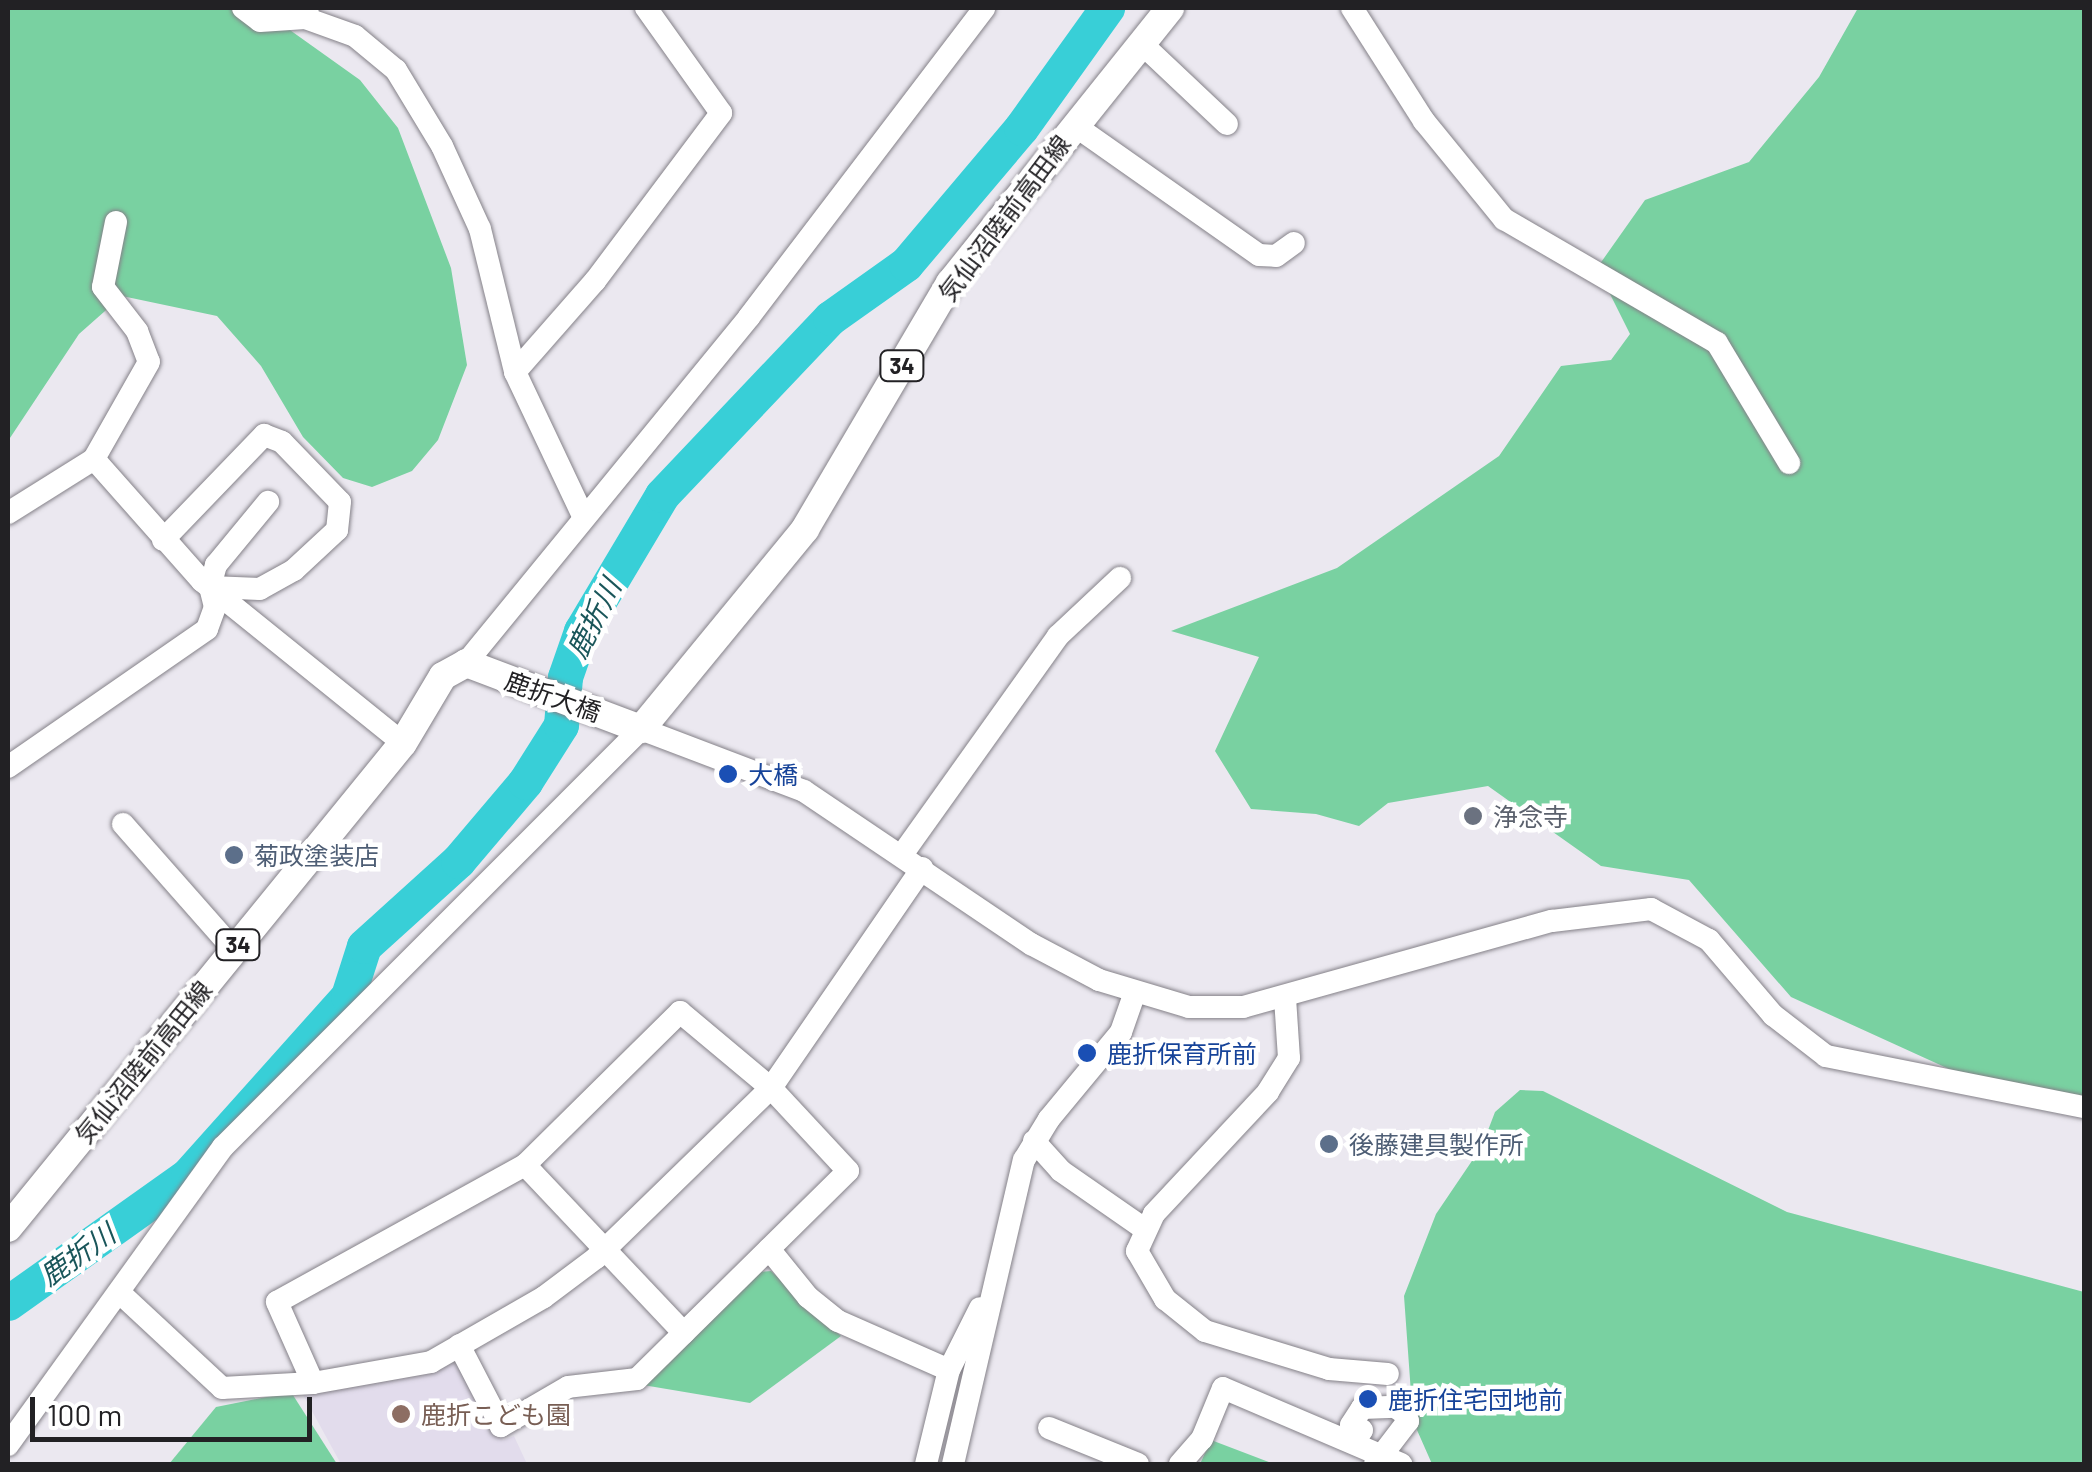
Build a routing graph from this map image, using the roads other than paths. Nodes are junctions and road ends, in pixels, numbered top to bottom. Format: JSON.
{"nodes":[{"id":1,"x":243,"y":8,"type":"edge"},
{"id":2,"x":646,"y":8,"type":"edge"},
{"id":3,"x":984,"y":8,"type":"edge"},
{"id":4,"x":1170,"y":8,"type":"edge"},
{"id":5,"x":1352,"y":8,"type":"edge"},
{"id":6,"x":306,"y":13,"type":"edge"},
{"id":7,"x":1141,"y":43,"type":"junction"},
{"id":8,"x":1227,"y":124,"type":"dead end"},
{"id":9,"x":1074,"y":125,"type":"junction"},
{"id":10,"x":116,"y":222,"type":"dead end"},
{"id":11,"x":1294,"y":243,"type":"dead end"},
{"id":12,"x":515,"y":372,"type":"junction"},
{"id":13,"x":94,"y":460,"type":"junction"},
{"id":14,"x":1789,"y":463,"type":"dead end"},
{"id":15,"x":268,"y":502,"type":"dead end"},
{"id":16,"x":8,"y":513,"type":"edge"},
{"id":17,"x":582,"y":516,"type":"junction"},
{"id":18,"x":163,"y":540,"type":"junction"},
{"id":19,"x":1120,"y":578,"type":"dead end"},
{"id":20,"x":210,"y":587,"type":"junction"},
{"id":21,"x":466,"y":664,"type":"junction"},
{"id":22,"x":641,"y":729,"type":"junction"},
{"id":23,"x":403,"y":743,"type":"junction"},
{"id":24,"x":8,"y":766,"type":"edge"},
{"id":25,"x":123,"y":824,"type":"dead end"},
{"id":26,"x":913,"y":860,"type":"junction"},
{"id":27,"x":234,"y":950,"type":"junction"},
{"id":28,"x":1135,"y":992,"type":"junction"},
{"id":29,"x":1284,"y":998,"type":"junction"},
{"id":30,"x":771,"y":1088,"type":"junction"},
{"id":31,"x":2084,"y":1107,"type":"edge"},
{"id":32,"x":1034,"y":1141,"type":"junction"},
{"id":33,"x":526,"y":1165,"type":"junction"},
{"id":34,"x":8,"y":1228,"type":"edge"},
{"id":35,"x":1146,"y":1230,"type":"junction"},
{"id":36,"x":606,"y":1249,"type":"junction"},
{"id":37,"x":769,"y":1249,"type":"junction"},
{"id":38,"x":121,"y":1294,"type":"junction"},
{"id":39,"x":987,"y":1298,"type":"junction"},
{"id":40,"x":684,"y":1332,"type":"junction"},
{"id":41,"x":460,"y":1345,"type":"junction"},
{"id":42,"x":949,"y":1370,"type":"junction"},
{"id":43,"x":1388,"y":1374,"type":"dead end"},
{"id":44,"x":313,"y":1383,"type":"junction"},
{"id":45,"x":1049,"y":1428,"type":"dead end"},
{"id":46,"x":1358,"y":1436,"type":"junction"},
{"id":47,"x":8,"y":1445,"type":"edge"},
{"id":48,"x":1387,"y":1457,"type":"edge"},
{"id":49,"x":926,"y":1464,"type":"edge"},
{"id":50,"x":953,"y":1464,"type":"edge"},
{"id":51,"x":1138,"y":1464,"type":"edge"},
{"id":52,"x":1180,"y":1464,"type":"edge"}],
"edges":[{"from":1,"to":6,"type":"street"},
{"from":2,"to":12,"type":"street"},
{"from":3,"to":17,"type":"street"},
{"from":4,"to":7,"type":"main road","name":"気仙沼陸前高田線","number":"34"},
{"from":5,"to":14,"type":"street"},
{"from":6,"to":12,"type":"street"},
{"from":7,"to":8,"type":"street"},
{"from":7,"to":9,"type":"main road","name":"気仙沼陸前高田線","number":"34"},
{"from":9,"to":11,"type":"street"},
{"from":9,"to":22,"type":"main road","name":"気仙沼陸前高田線","number":"34"},
{"from":10,"to":13,"type":"street"},
{"from":12,"to":17,"type":"street"},
{"from":13,"to":16,"type":"street"},
{"from":13,"to":18,"type":"street"},
{"from":15,"to":20,"type":"street"},
{"from":17,"to":21,"type":"street"},
{"from":18,"to":20,"type":"street"},
{"from":18,"to":20,"type":"street"},
{"from":19,"to":26,"type":"street"},
{"from":20,"to":23,"type":"street"},
{"from":20,"to":24,"type":"street"},
{"from":21,"to":22,"type":"main road","name":"鹿折大橋"},
{"from":21,"to":23,"type":"main road","name":"気仙沼陸前高田線","number":"34"},
{"from":22,"to":26,"type":"street"},
{"from":22,"to":38,"type":"street"},
{"from":23,"to":27,"type":"main road","name":"気仙沼陸前高田線","number":"34"},
{"from":25,"to":27,"type":"street"},
{"from":26,"to":28,"type":"street"},
{"from":26,"to":30,"type":"street"},
{"from":27,"to":34,"type":"main road","name":"気仙沼陸前高田線","number":"34"},
{"from":28,"to":29,"type":"street"},
{"from":28,"to":32,"type":"street"},
{"from":29,"to":31,"type":"street"},
{"from":29,"to":35,"type":"street"},
{"from":30,"to":33,"type":"street"},
{"from":30,"to":36,"type":"street"},
{"from":30,"to":37,"type":"street"},
{"from":32,"to":35,"type":"street"},
{"from":32,"to":39,"type":"street"},
{"from":33,"to":36,"type":"street"},
{"from":33,"to":44,"type":"street"},
{"from":35,"to":43,"type":"street"},
{"from":36,"to":40,"type":"street"},
{"from":36,"to":41,"type":"street"},
{"from":37,"to":40,"type":"street"},
{"from":37,"to":42,"type":"street"},
{"from":38,"to":44,"type":"street"},
{"from":38,"to":47,"type":"street"},
{"from":39,"to":42,"type":"street"},
{"from":39,"to":50,"type":"street"},
{"from":40,"to":41,"type":"street"},
{"from":41,"to":44,"type":"street"},
{"from":42,"to":49,"type":"street"},
{"from":45,"to":51,"type":"street"},
{"from":46,"to":48,"type":"street"},
{"from":46,"to":48,"type":"street"},
{"from":46,"to":52,"type":"street"}]}
